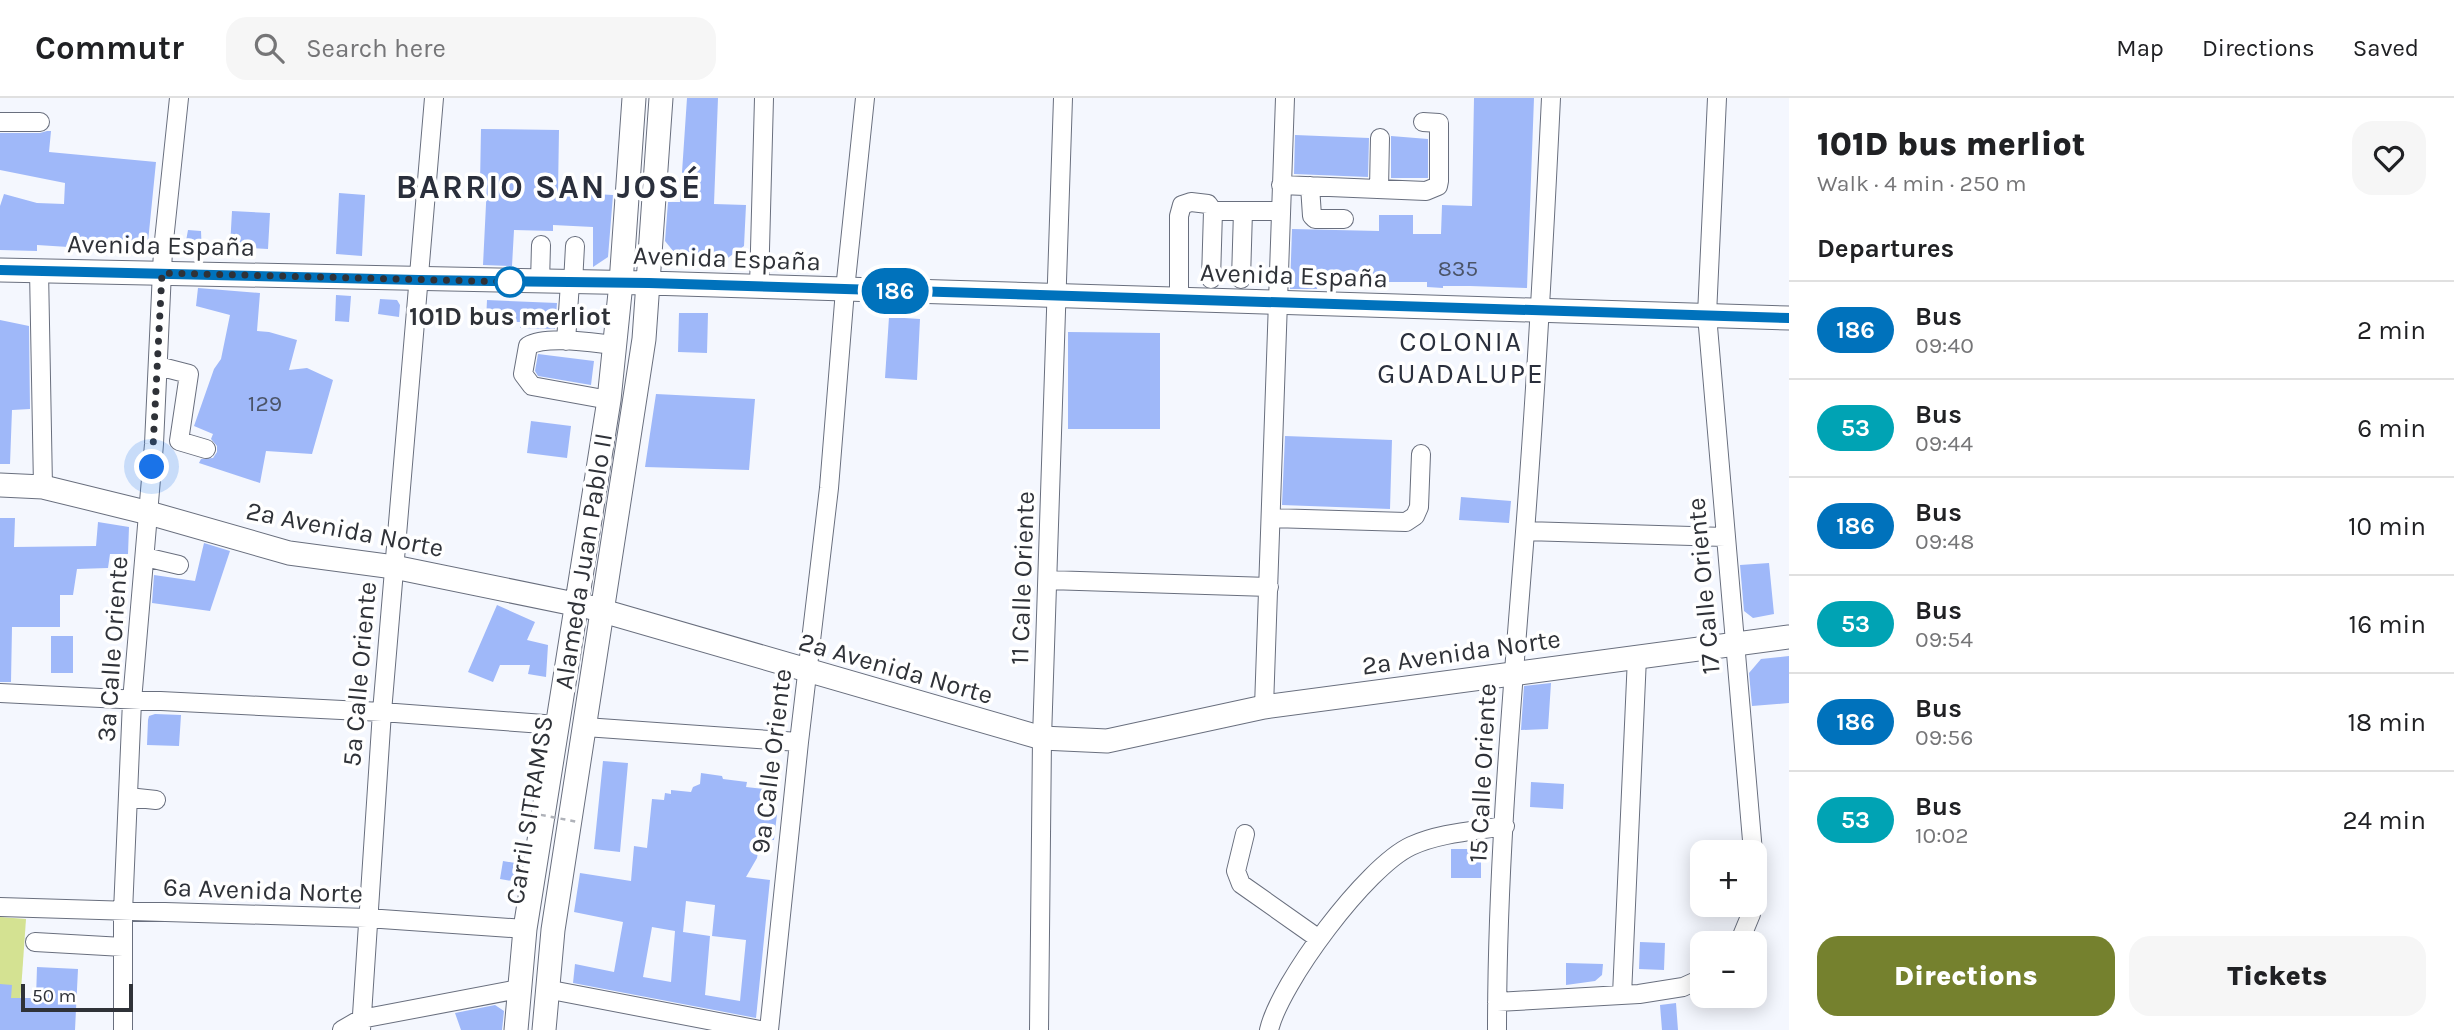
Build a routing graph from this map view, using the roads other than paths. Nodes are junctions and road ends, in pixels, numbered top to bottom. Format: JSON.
{"nodes":[{"id":1,"x":179,"y":98,"type":"edge"},
{"id":2,"x":434,"y":98,"type":"edge"},
{"id":3,"x":634,"y":98,"type":"edge"},
{"id":4,"x":646,"y":98,"type":"edge"},
{"id":5,"x":661,"y":98,"type":"edge"},
{"id":6,"x":764,"y":98,"type":"edge"},
{"id":7,"x":865,"y":98,"type":"edge"},
{"id":8,"x":1063,"y":98,"type":"edge"},
{"id":9,"x":1285,"y":98,"type":"edge"},
{"id":10,"x":1551,"y":98,"type":"edge"},
{"id":11,"x":1717,"y":98,"type":"edge"},
{"id":12,"x":0,"y":122,"type":"edge"},
{"id":13,"x":40,"y":122,"type":"dead end"},
{"id":14,"x":1423,"y":122,"type":"dead end"},
{"id":15,"x":1380,"y":138,"type":"dead end"},
{"id":16,"x":1281,"y":185,"type":"junction"},
{"id":17,"x":1310,"y":186,"type":"junction"},
{"id":18,"x":1379,"y":189,"type":"junction"},
{"id":19,"x":1213,"y":211,"type":"junction"},
{"id":20,"x":1243,"y":211,"type":"junction"},
{"id":21,"x":1280,"y":211,"type":"junction"},
{"id":22,"x":1344,"y":219,"type":"dead end"},
{"id":23,"x":541,"y":245,"type":"dead end"},
{"id":24,"x":575,"y":246,"type":"dead end"},
{"id":25,"x":0,"y":270,"type":"edge"},
{"id":26,"x":39,"y":270,"type":"junction"},
{"id":27,"x":162,"y":273,"type":"junction"},
{"id":28,"x":1211,"y":279,"type":"dead end"},
{"id":29,"x":1241,"y":279,"type":"dead end"},
{"id":30,"x":419,"y":280,"type":"junction"},
{"id":31,"x":540,"y":282,"type":"junction"},
{"id":32,"x":572,"y":283,"type":"junction"},
{"id":33,"x":635,"y":283,"type":"junction"},
{"id":34,"x":759,"y":287,"type":"junction"},
{"id":35,"x":845,"y":289,"type":"junction"},
{"id":36,"x":1058,"y":296,"type":"junction"},
{"id":37,"x":1179,"y":300,"type":"junction"},
{"id":38,"x":1277,"y":302,"type":"junction"},
{"id":39,"x":1540,"y":310,"type":"junction"},
{"id":40,"x":1707,"y":315,"type":"junction"},
{"id":41,"x":1789,"y":318,"type":"edge"},
{"id":42,"x":566,"y":341,"type":"junction"},
{"id":43,"x":615,"y":345,"type":"junction"},
{"id":44,"x":158,"y":366,"type":"junction"},
{"id":45,"x":608,"y":400,"type":"junction"},
{"id":46,"x":179,"y":441,"type":"junction"},
{"id":47,"x":154,"y":444,"type":"junction"},
{"id":48,"x":206,"y":449,"type":"dead end"},
{"id":49,"x":1421,"y":454,"type":"dead end"},
{"id":50,"x":0,"y":485,"type":"edge"},
{"id":51,"x":43,"y":487,"type":"junction"},
{"id":52,"x":149,"y":513,"type":"junction"},
{"id":53,"x":1271,"y":518,"type":"junction"},
{"id":54,"x":1525,"y":531,"type":"junction"},
{"id":55,"x":1725,"y":537,"type":"junction"},
{"id":56,"x":145,"y":557,"type":"junction"},
{"id":57,"x":179,"y":565,"type":"dead end"},
{"id":58,"x":394,"y":566,"type":"junction"},
{"id":59,"x":1048,"y":580,"type":"junction"},
{"id":60,"x":1269,"y":587,"type":"junction"},
{"id":61,"x":589,"y":607,"type":"junction"},
{"id":62,"x":1789,"y":637,"type":"edge"},
{"id":63,"x":1734,"y":644,"type":"junction"},
{"id":64,"x":1637,"y":657,"type":"junction"},
{"id":65,"x":808,"y":672,"type":"junction"},
{"id":66,"x":1513,"y":672,"type":"junction"},
{"id":67,"x":0,"y":693,"type":"edge"},
{"id":68,"x":132,"y":701,"type":"junction"},
{"id":69,"x":1264,"y":707,"type":"junction"},
{"id":70,"x":382,"y":712,"type":"junction"},
{"id":71,"x":557,"y":725,"type":"junction"},
{"id":72,"x":585,"y":727,"type":"junction"},
{"id":73,"x":1042,"y":738,"type":"junction"},
{"id":74,"x":799,"y":742,"type":"junction"},
{"id":75,"x":128,"y":797,"type":"junction"},
{"id":76,"x":156,"y":800,"type":"dead end"},
{"id":77,"x":1505,"y":826,"type":"junction"},
{"id":78,"x":1245,"y":834,"type":"dead end"},
{"id":79,"x":1752,"y":840,"type":"edge"},
{"id":80,"x":0,"y":907,"type":"edge"},
{"id":81,"x":123,"y":912,"type":"junction"},
{"id":82,"x":368,"y":918,"type":"junction"},
{"id":83,"x":525,"y":929,"type":"junction"},
{"id":84,"x":1319,"y":939,"type":"junction"},
{"id":85,"x":35,"y":942,"type":"dead end"},
{"id":86,"x":123,"y":947,"type":"junction"},
{"id":87,"x":1690,"y":984,"type":"edge"},
{"id":88,"x":519,"y":989,"type":"junction"},
{"id":89,"x":546,"y":989,"type":"junction"},
{"id":90,"x":1622,"y":995,"type":"junction"},
{"id":91,"x":1497,"y":1002,"type":"junction"},
{"id":92,"x":361,"y":1025,"type":"edge"},
{"id":93,"x":123,"y":1030,"type":"edge"},
{"id":94,"x":342,"y":1030,"type":"edge"},
{"id":95,"x":516,"y":1030,"type":"edge"},
{"id":96,"x":530,"y":1030,"type":"edge"},
{"id":97,"x":544,"y":1030,"type":"edge"},
{"id":98,"x":760,"y":1030,"type":"edge"},
{"id":99,"x":769,"y":1030,"type":"edge"},
{"id":100,"x":1039,"y":1030,"type":"edge"},
{"id":101,"x":1269,"y":1030,"type":"edge"},
{"id":102,"x":1497,"y":1030,"type":"edge"}],
"edges":[{"from":1,"to":27,"type":"street","name":"3a Calle Oriente"},
{"from":2,"to":30,"type":"street","name":"5a Calle Oriente"},
{"from":3,"to":33,"type":"main road","name":"Alameda Juan Pablo II"},
{"from":4,"to":33,"type":"main road"},
{"from":5,"to":33,"type":"main road","name":"Alameda Juan Pablo II"},
{"from":6,"to":34,"type":"street"},
{"from":7,"to":35,"type":"street","name":"9a Calle Oriente"},
{"from":8,"to":36,"type":"street","name":"11 Calle Oriente"},
{"from":9,"to":16,"type":"street"},
{"from":10,"to":39,"type":"street","name":"15 Calle Oriente"},
{"from":11,"to":40,"type":"street","name":"17 Calle Oriente"},
{"from":12,"to":13,"type":"street"},
{"from":14,"to":18,"type":"street"},
{"from":15,"to":18,"type":"street"},
{"from":16,"to":17,"type":"street"},
{"from":16,"to":21,"type":"street"},
{"from":17,"to":18,"type":"street"},
{"from":17,"to":22,"type":"street"},
{"from":19,"to":20,"type":"street"},
{"from":19,"to":28,"type":"street"},
{"from":19,"to":37,"type":"street"},
{"from":20,"to":21,"type":"street"},
{"from":20,"to":29,"type":"street"},
{"from":21,"to":38,"type":"street"},
{"from":23,"to":31,"type":"street"},
{"from":24,"to":32,"type":"street"},
{"from":25,"to":26,"type":"main road","name":"Avenida España"},
{"from":26,"to":27,"type":"main road","name":"Avenida España"},
{"from":26,"to":51,"type":"street"},
{"from":27,"to":30,"type":"main road","name":"Avenida España"},
{"from":27,"to":44,"type":"street","name":"3a Calle Oriente"},
{"from":30,"to":31,"type":"main road","name":"Avenida España"},
{"from":30,"to":58,"type":"street","name":"5a Calle Oriente"},
{"from":31,"to":32,"type":"main road","name":"Avenida España"},
{"from":32,"to":33,"type":"main road","name":"Avenida España"},
{"from":32,"to":42,"type":"street"},
{"from":33,"to":34,"type":"main road","name":"Avenida España"},
{"from":33,"to":43,"type":"main road","name":"Alameda Juan Pablo II"},
{"from":33,"to":61,"type":"main road","name":"Alameda Juan Pablo II"},
{"from":34,"to":35,"type":"main road","name":"Avenida España"},
{"from":35,"to":36,"type":"main road","name":"Avenida España"},
{"from":35,"to":65,"type":"street","name":"9a Calle Oriente"},
{"from":36,"to":37,"type":"main road","name":"Avenida España"},
{"from":36,"to":59,"type":"street","name":"11 Calle Oriente"},
{"from":37,"to":38,"type":"main road","name":"Avenida España"},
{"from":38,"to":39,"type":"main road","name":"Avenida España"},
{"from":38,"to":53,"type":"street"},
{"from":39,"to":40,"type":"main road","name":"Avenida España"},
{"from":39,"to":54,"type":"street","name":"15 Calle Oriente"},
{"from":40,"to":41,"type":"main road","name":"Avenida España"},
{"from":40,"to":55,"type":"street","name":"17 Calle Oriente"},
{"from":42,"to":43,"type":"street"},
{"from":42,"to":45,"type":"street"},
{"from":43,"to":45,"type":"main road","name":"Alameda Juan Pablo II"},
{"from":44,"to":46,"type":"street"},
{"from":44,"to":47,"type":"street","name":"3a Calle Oriente"},
{"from":45,"to":61,"type":"main road","name":"Alameda Juan Pablo II"},
{"from":46,"to":47,"type":"street"},
{"from":46,"to":48,"type":"street"},
{"from":47,"to":52,"type":"street","name":"3a Calle Oriente"},
{"from":49,"to":53,"type":"street"},
{"from":50,"to":51,"type":"main road","name":"2a Avenida Norte"},
{"from":51,"to":52,"type":"main road","name":"2a Avenida Norte"},
{"from":52,"to":56,"type":"street","name":"3a Calle Oriente"},
{"from":52,"to":58,"type":"main road","name":"2a Avenida Norte"},
{"from":53,"to":60,"type":"street"},
{"from":54,"to":55,"type":"street"},
{"from":54,"to":66,"type":"street","name":"15 Calle Oriente"},
{"from":55,"to":63,"type":"street","name":"17 Calle Oriente"},
{"from":56,"to":57,"type":"street"},
{"from":56,"to":68,"type":"street","name":"3a Calle Oriente"},
{"from":58,"to":61,"type":"main road","name":"2a Avenida Norte"},
{"from":58,"to":70,"type":"street","name":"5a Calle Oriente"},
{"from":59,"to":60,"type":"street"},
{"from":59,"to":73,"type":"street","name":"11 Calle Oriente"},
{"from":60,"to":69,"type":"street"},
{"from":61,"to":65,"type":"main road","name":"2a Avenida Norte"},
{"from":61,"to":71,"type":"main road","name":"Alameda Juan Pablo II"},
{"from":61,"to":72,"type":"main road","name":"Alameda Juan Pablo II"},
{"from":61,"to":96,"type":"main road","name":"Carril SITRAMSS"},
{"from":62,"to":63,"type":"main road","name":"2a Avenida Norte"},
{"from":63,"to":64,"type":"main road","name":"2a Avenida Norte"},
{"from":63,"to":79,"type":"street","name":"17 Calle Oriente"},
{"from":64,"to":66,"type":"main road","name":"2a Avenida Norte"},
{"from":64,"to":90,"type":"street"},
{"from":65,"to":73,"type":"main road","name":"2a Avenida Norte"},
{"from":65,"to":74,"type":"street","name":"9a Calle Oriente"},
{"from":66,"to":69,"type":"main road","name":"2a Avenida Norte"},
{"from":66,"to":77,"type":"street","name":"15 Calle Oriente"},
{"from":67,"to":68,"type":"street"},
{"from":68,"to":70,"type":"street"},
{"from":68,"to":75,"type":"street","name":"3a Calle Oriente"},
{"from":69,"to":73,"type":"main road","name":"2a Avenida Norte"},
{"from":70,"to":71,"type":"street"},
{"from":70,"to":82,"type":"street","name":"5a Calle Oriente"},
{"from":71,"to":83,"type":"main road","name":"Alameda Juan Pablo II"},
{"from":72,"to":74,"type":"street"},
{"from":72,"to":89,"type":"main road","name":"Alameda Juan Pablo II"},
{"from":73,"to":100,"type":"street","name":"11 Calle Oriente"},
{"from":74,"to":99,"type":"street","name":"9a Calle Oriente"},
{"from":75,"to":76,"type":"street"},
{"from":75,"to":81,"type":"street","name":"3a Calle Oriente"},
{"from":77,"to":84,"type":"street"},
{"from":77,"to":91,"type":"street","name":"15 Calle Oriente"},
{"from":78,"to":84,"type":"street"},
{"from":80,"to":81,"type":"street","name":"6a Avenida Norte"},
{"from":81,"to":82,"type":"street","name":"6a Avenida Norte"},
{"from":81,"to":86,"type":"street","name":"3a Calle Oriente"},
{"from":82,"to":83,"type":"street","name":"6a Avenida Norte"},
{"from":82,"to":92,"type":"street","name":"5a Calle Oriente"},
{"from":83,"to":88,"type":"main road","name":"Alameda Juan Pablo II"},
{"from":84,"to":101,"type":"street"},
{"from":85,"to":86,"type":"street"},
{"from":86,"to":93,"type":"street","name":"3a Calle Oriente"},
{"from":87,"to":90,"type":"street"},
{"from":88,"to":92,"type":"street"},
{"from":88,"to":95,"type":"main road","name":"Alameda Juan Pablo II"},
{"from":89,"to":97,"type":"main road","name":"Alameda Juan Pablo II"},
{"from":89,"to":98,"type":"street"},
{"from":90,"to":91,"type":"street"},
{"from":91,"to":102,"type":"street","name":"15 Calle Oriente"},
{"from":92,"to":94,"type":"street"}]}
